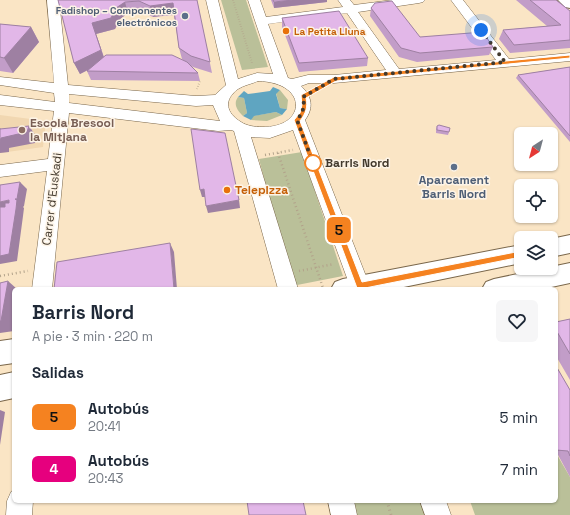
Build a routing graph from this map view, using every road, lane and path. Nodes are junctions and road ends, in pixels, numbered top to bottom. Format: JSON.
{"nodes":[{"id":1,"x":52,"y":0,"type":"edge"},
{"id":2,"x":212,"y":0,"type":"edge"},
{"id":3,"x":233,"y":0,"type":"edge"},
{"id":4,"x":254,"y":0,"type":"edge"},
{"id":5,"x":419,"y":0,"type":"edge"},
{"id":6,"x":457,"y":0,"type":"edge"},
{"id":7,"x":565,"y":0,"type":"edge"},
{"id":8,"x":347,"y":4,"type":"edge"},
{"id":9,"x":570,"y":4,"type":"edge"},
{"id":10,"x":261,"y":21,"type":"junction"},
{"id":11,"x":570,"y":57,"type":"edge"},
{"id":12,"x":505,"y":62,"type":"junction"},
{"id":13,"x":252,"y":63,"type":"dead end"},
{"id":14,"x":395,"y":73,"type":"junction"},
{"id":15,"x":334,"y":79,"type":"junction"},
{"id":16,"x":0,"y":81,"type":"edge"},
{"id":17,"x":287,"y":82,"type":"junction"},
{"id":18,"x":233,"y":85,"type":"junction"},
{"id":19,"x":62,"y":89,"type":"junction"},
{"id":20,"x":303,"y":97,"type":"junction"},
{"id":21,"x":0,"y":100,"type":"edge"},
{"id":22,"x":220,"y":100,"type":"junction"},
{"id":23,"x":62,"y":108,"type":"junction"},
{"id":24,"x":297,"y":120,"type":"junction"},
{"id":25,"x":236,"y":127,"type":"junction"},
{"id":26,"x":307,"y":148,"type":"junction"},
{"id":27,"x":278,"y":153,"type":"junction"},
{"id":28,"x":248,"y":158,"type":"junction"},
{"id":29,"x":56,"y":164,"type":"junction"},
{"id":30,"x":0,"y":172,"type":"edge"},
{"id":31,"x":570,"y":244,"type":"edge"},
{"id":32,"x":558,"y":247,"type":"edge"},
{"id":33,"x":514,"y":255,"type":"edge"},
{"id":34,"x":350,"y":261,"type":"junction"},
{"id":35,"x":44,"y":268,"type":"junction"},
{"id":36,"x":316,"y":268,"type":"junction"},
{"id":37,"x":570,"y":273,"type":"edge"},
{"id":38,"x":0,"y":276,"type":"edge"},
{"id":39,"x":285,"y":282,"type":"edge"},
{"id":40,"x":42,"y":287,"type":"edge"},
{"id":41,"x":345,"y":287,"type":"edge"},
{"id":42,"x":347,"y":287,"type":"edge"},
{"id":43,"x":352,"y":287,"type":"edge"},
{"id":44,"x":504,"y":287,"type":"edge"},
{"id":45,"x":12,"y":351,"type":"edge"},
{"id":46,"x":0,"y":353,"type":"edge"},
{"id":47,"x":12,"y":385,"type":"edge"},
{"id":48,"x":0,"y":388,"type":"edge"},
{"id":49,"x":20,"y":503,"type":"edge"},
{"id":50,"x":341,"y":503,"type":"edge"},
{"id":51,"x":388,"y":503,"type":"edge"},
{"id":52,"x":435,"y":503,"type":"edge"},
{"id":53,"x":19,"y":515,"type":"edge"},
{"id":54,"x":344,"y":515,"type":"edge"},
{"id":55,"x":391,"y":515,"type":"edge"},
{"id":56,"x":438,"y":515,"type":"edge"}],
"edges":[{"from":1,"to":19,"type":"street","name":"Carrer d'Euskadi"},
{"from":2,"to":18,"type":"street"},
{"from":3,"to":13,"type":"path"},
{"from":4,"to":10,"type":"street"},
{"from":5,"to":8,"type":"street"},
{"from":6,"to":12,"type":"street"},
{"from":7,"to":9,"type":"main road"},
{"from":8,"to":10,"type":"street"},
{"from":8,"to":14,"type":"street"},
{"from":10,"to":17,"type":"street"},
{"from":11,"to":12,"type":"street"},
{"from":12,"to":14,"type":"street"},
{"from":14,"to":15,"type":"street"},
{"from":15,"to":17,"type":"street"},
{"from":15,"to":20,"type":"street"},
{"from":16,"to":19,"type":"street"},
{"from":17,"to":18,"type":"street"},
{"from":17,"to":20,"type":"street"},
{"from":18,"to":22,"type":"street"},
{"from":19,"to":22,"type":"street"},
{"from":19,"to":23,"type":"street","name":"Carrer d'Euskadi"},
{"from":20,"to":24,"type":"street"},
{"from":21,"to":23,"type":"street"},
{"from":22,"to":25,"type":"street"},
{"from":23,"to":25,"type":"street"},
{"from":23,"to":29,"type":"street","name":"Carrer d'Euskadi"},
{"from":24,"to":25,"type":"street"},
{"from":24,"to":26,"type":"street"},
{"from":25,"to":28,"type":"street"},
{"from":26,"to":27,"type":"path"},
{"from":26,"to":34,"type":"street"},
{"from":27,"to":28,"type":"path"},
{"from":27,"to":36,"type":"path"},
{"from":28,"to":39,"type":"street"},
{"from":29,"to":30,"type":"street"},
{"from":29,"to":35,"type":"street","name":"Carrer d'Euskadi"},
{"from":31,"to":32,"type":"main road"},
{"from":33,"to":43,"type":"main road"},
{"from":34,"to":36,"type":"path"},
{"from":34,"to":42,"type":"street"},
{"from":35,"to":38,"type":"path"},
{"from":35,"to":40,"type":"street","name":"Carrer d'Euskadi"},
{"from":36,"to":39,"type":"path"},
{"from":36,"to":41,"type":"path"},
{"from":37,"to":44,"type":"main road"},
{"from":45,"to":46,"type":"main road"},
{"from":47,"to":48,"type":"main road"},
{"from":49,"to":53,"type":"street"},
{"from":50,"to":54,"type":"street"},
{"from":51,"to":55,"type":"path"},
{"from":52,"to":56,"type":"street"}]}
